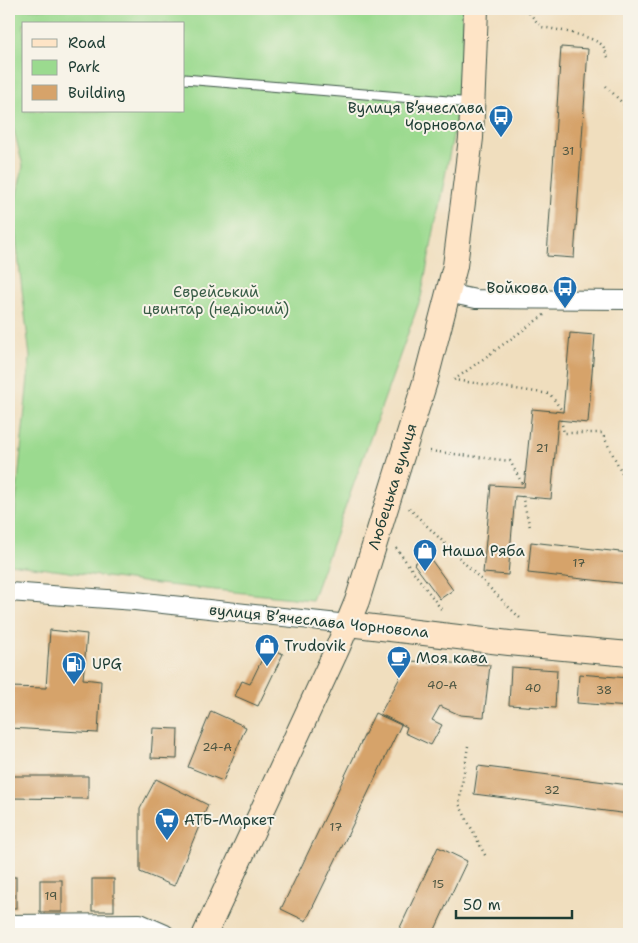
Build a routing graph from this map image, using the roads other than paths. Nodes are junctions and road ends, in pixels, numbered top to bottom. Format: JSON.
{"nodes":[{"id":1,"x":476,"y":9,"type":"edge"},
{"id":2,"x":185,"y":79,"type":"edge"},
{"id":3,"x":472,"y":103,"type":"junction"},
{"id":4,"x":448,"y":293,"type":"junction"},
{"id":5,"x":629,"y":300,"type":"edge"},
{"id":6,"x":9,"y":592,"type":"edge"},
{"id":7,"x":348,"y":624,"type":"junction"},
{"id":8,"x":629,"y":654,"type":"edge"},
{"id":9,"x":9,"y":924,"type":"edge"},
{"id":10,"x":165,"y":934,"type":"edge"},
{"id":11,"x":205,"y":934,"type":"edge"}],
"edges":[{"from":1,"to":3,"type":"main road","name":"Любецька вулиця"},
{"from":2,"to":3,"type":"lane"},
{"from":3,"to":4,"type":"main road","name":"Любецька вулиця"},
{"from":4,"to":5,"type":"street"},
{"from":4,"to":7,"type":"main road","name":"Любецька вулиця"},
{"from":6,"to":7,"type":"street","name":"вулиця Вʼячеслава Чорновола"},
{"from":7,"to":8,"type":"main road","name":"вулиця Вʼячеслава Чорновола"},
{"from":7,"to":11,"type":"main road","name":"Любецька вулиця"},
{"from":9,"to":10,"type":"street"}]}
